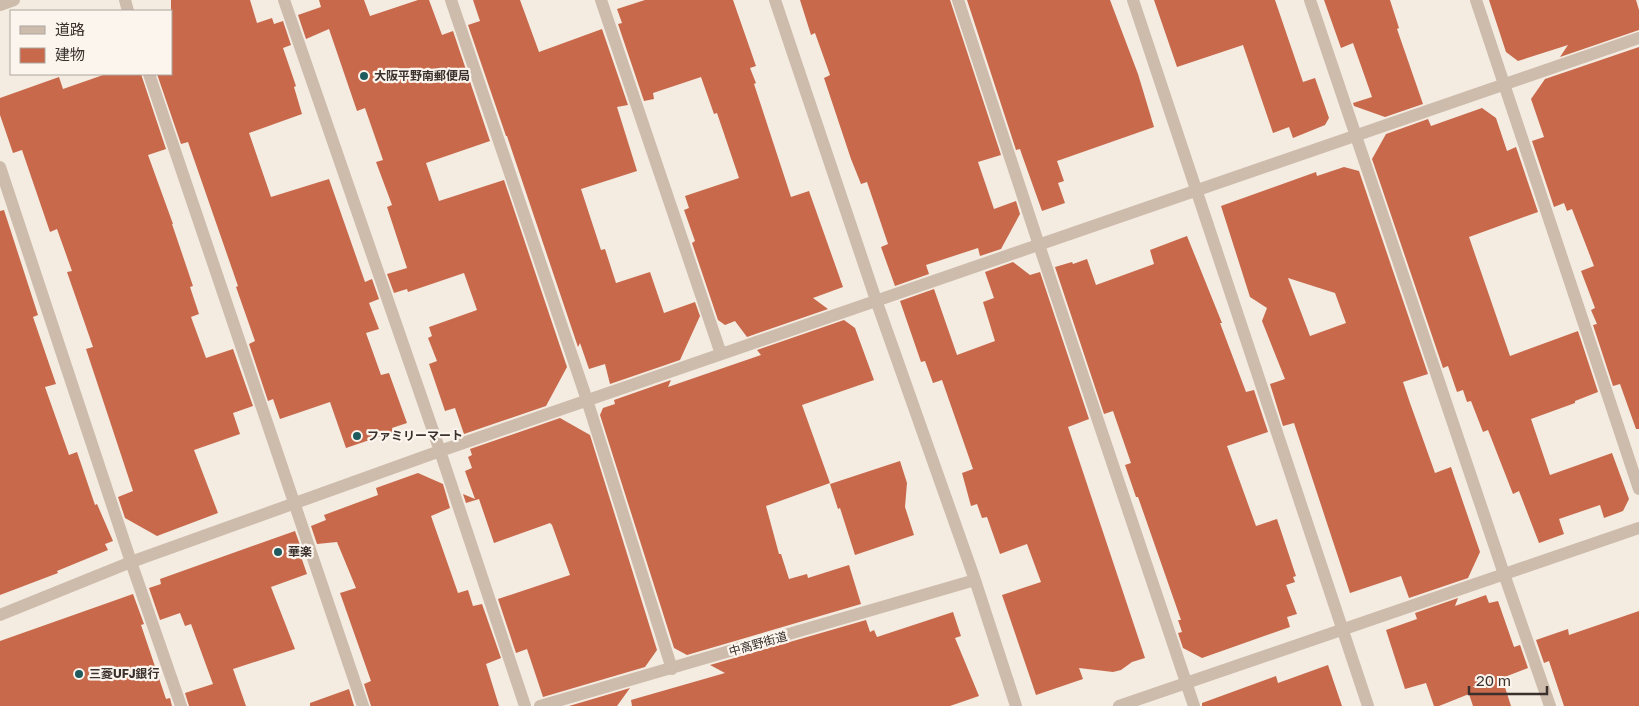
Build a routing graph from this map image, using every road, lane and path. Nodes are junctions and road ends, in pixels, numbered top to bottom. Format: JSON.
{"nodes":[{"id":1,"x":14,"y":0,"type":"edge"},
{"id":2,"x":284,"y":0,"type":"edge"},
{"id":3,"x":451,"y":0,"type":"edge"},
{"id":4,"x":601,"y":0,"type":"edge"},
{"id":5,"x":775,"y":0,"type":"edge"},
{"id":6,"x":958,"y":0,"type":"edge"},
{"id":7,"x":1132,"y":0,"type":"edge"},
{"id":8,"x":1310,"y":0,"type":"edge"},
{"id":9,"x":1476,"y":0,"type":"edge"},
{"id":10,"x":0,"y":5,"type":"edge"},
{"id":11,"x":1639,"y":38,"type":"edge"},
{"id":12,"x":150,"y":75,"type":"edge"},
{"id":13,"x":1505,"y":84,"type":"junction"},
{"id":14,"x":1355,"y":136,"type":"junction"},
{"id":15,"x":0,"y":166,"type":"edge"},
{"id":16,"x":1195,"y":191,"type":"junction"},
{"id":17,"x":1039,"y":245,"type":"junction"},
{"id":18,"x":876,"y":300,"type":"junction"},
{"id":19,"x":721,"y":354,"type":"junction"},
{"id":20,"x":587,"y":400,"type":"junction"},
{"id":21,"x":440,"y":450,"type":"junction"},
{"id":22,"x":1639,"y":489,"type":"edge"},
{"id":23,"x":294,"y":503,"type":"junction"},
{"id":24,"x":1639,"y":528,"type":"edge"},
{"id":25,"x":132,"y":562,"type":"junction"},
{"id":26,"x":1504,"y":574,"type":"junction"},
{"id":27,"x":975,"y":580,"type":"junction"},
{"id":28,"x":0,"y":615,"type":"edge"},
{"id":29,"x":1342,"y":630,"type":"junction"},
{"id":30,"x":672,"y":669,"type":"junction"},
{"id":31,"x":1186,"y":683,"type":"junction"},
{"id":32,"x":181,"y":706,"type":"edge"},
{"id":33,"x":363,"y":706,"type":"edge"},
{"id":34,"x":525,"y":706,"type":"edge"},
{"id":35,"x":540,"y":706,"type":"edge"},
{"id":36,"x":1016,"y":706,"type":"edge"},
{"id":37,"x":1119,"y":706,"type":"edge"},
{"id":38,"x":1194,"y":706,"type":"edge"},
{"id":39,"x":1368,"y":706,"type":"edge"},
{"id":40,"x":1550,"y":706,"type":"edge"}],
"edges":[{"from":1,"to":10,"type":"street"},
{"from":2,"to":21,"type":"street"},
{"from":3,"to":20,"type":"street"},
{"from":4,"to":19,"type":"street"},
{"from":5,"to":18,"type":"street"},
{"from":6,"to":17,"type":"street"},
{"from":7,"to":16,"type":"street"},
{"from":8,"to":14,"type":"street"},
{"from":9,"to":13,"type":"street"},
{"from":11,"to":13,"type":"street"},
{"from":12,"to":23,"type":"street"},
{"from":13,"to":14,"type":"street"},
{"from":13,"to":22,"type":"street"},
{"from":14,"to":16,"type":"street"},
{"from":14,"to":26,"type":"street"},
{"from":15,"to":25,"type":"street"},
{"from":16,"to":17,"type":"street"},
{"from":16,"to":29,"type":"street"},
{"from":17,"to":18,"type":"street"},
{"from":17,"to":31,"type":"street"},
{"from":18,"to":19,"type":"street"},
{"from":18,"to":27,"type":"street"},
{"from":19,"to":20,"type":"street"},
{"from":20,"to":21,"type":"street"},
{"from":20,"to":30,"type":"street"},
{"from":21,"to":23,"type":"street"},
{"from":21,"to":34,"type":"street"},
{"from":23,"to":25,"type":"street"},
{"from":23,"to":33,"type":"street"},
{"from":24,"to":26,"type":"street"},
{"from":25,"to":28,"type":"street"},
{"from":25,"to":32,"type":"street"},
{"from":26,"to":29,"type":"street"},
{"from":26,"to":40,"type":"street"},
{"from":27,"to":30,"type":"street","name":"中高野街道"},
{"from":27,"to":36,"type":"street"},
{"from":29,"to":31,"type":"street"},
{"from":29,"to":39,"type":"street"},
{"from":30,"to":35,"type":"street","name":"中高野街道"},
{"from":31,"to":37,"type":"street"},
{"from":31,"to":38,"type":"street"}]}
